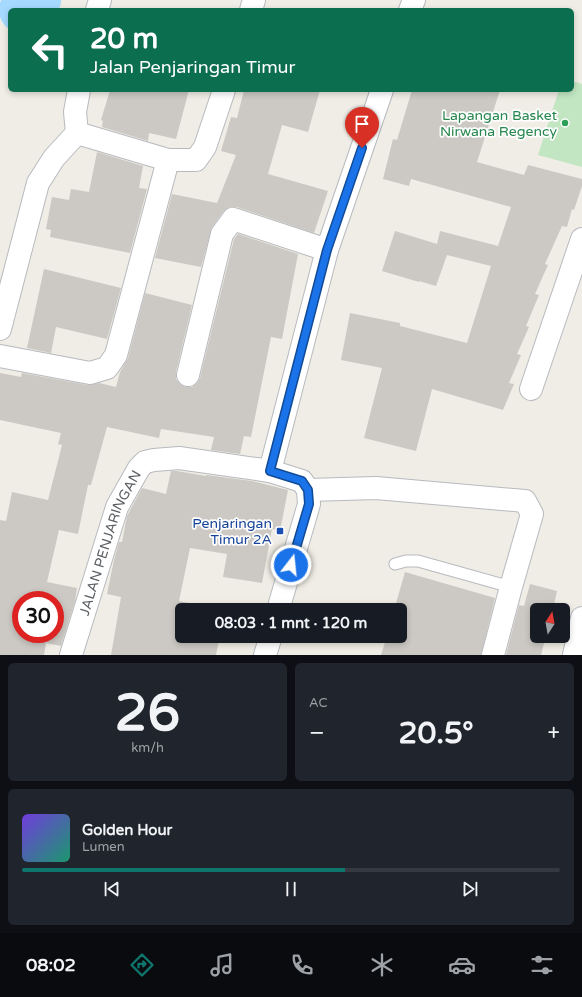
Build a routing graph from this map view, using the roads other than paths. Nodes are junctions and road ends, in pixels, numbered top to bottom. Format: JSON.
{"nodes":[{"id":1,"x":80,"y":92,"type":"edge"},
{"id":2,"x":223,"y":92,"type":"edge"},
{"id":3,"x":381,"y":92,"type":"edge"},
{"id":4,"x":77,"y":133,"type":"junction"},
{"id":5,"x":168,"y":160,"type":"junction"},
{"id":6,"x":582,"y":239,"type":"edge"},
{"id":7,"x":327,"y":250,"type":"junction"},
{"id":8,"x":576,"y":275,"type":"edge"},
{"id":9,"x":0,"y":329,"type":"edge"},
{"id":10,"x":0,"y":356,"type":"edge"},
{"id":11,"x":188,"y":375,"type":"dead end"},
{"id":12,"x":531,"y":388,"type":"dead end"},
{"id":13,"x":270,"y":471,"type":"junction"},
{"id":14,"x":308,"y":490,"type":"junction"},
{"id":15,"x":395,"y":564,"type":"dead end"},
{"id":16,"x":511,"y":587,"type":"junction"},
{"id":17,"x":280,"y":603,"type":"edge"},
{"id":18,"x":582,"y":618,"type":"edge"},
{"id":19,"x":269,"y":643,"type":"edge"},
{"id":20,"x":71,"y":655,"type":"edge"},
{"id":21,"x":265,"y":655,"type":"edge"},
{"id":22,"x":493,"y":655,"type":"edge"},
{"id":23,"x":574,"y":655,"type":"edge"}],
"edges":[{"from":1,"to":4,"type":"street"},
{"from":2,"to":5,"type":"street"},
{"from":3,"to":7,"type":"street"},
{"from":4,"to":5,"type":"street"},
{"from":4,"to":9,"type":"street"},
{"from":5,"to":10,"type":"street"},
{"from":6,"to":8,"type":"street"},
{"from":7,"to":11,"type":"street"},
{"from":7,"to":13,"type":"street"},
{"from":8,"to":12,"type":"street"},
{"from":13,"to":14,"type":"street","name":"JALAN PENJARINGAN"},
{"from":13,"to":20,"type":"street","name":"JALAN PENJARINGAN"},
{"from":14,"to":16,"type":"street"},
{"from":14,"to":17,"type":"street"},
{"from":15,"to":16,"type":"lane"},
{"from":16,"to":22,"type":"street"},
{"from":18,"to":23,"type":"street"},
{"from":19,"to":21,"type":"street"}]}
